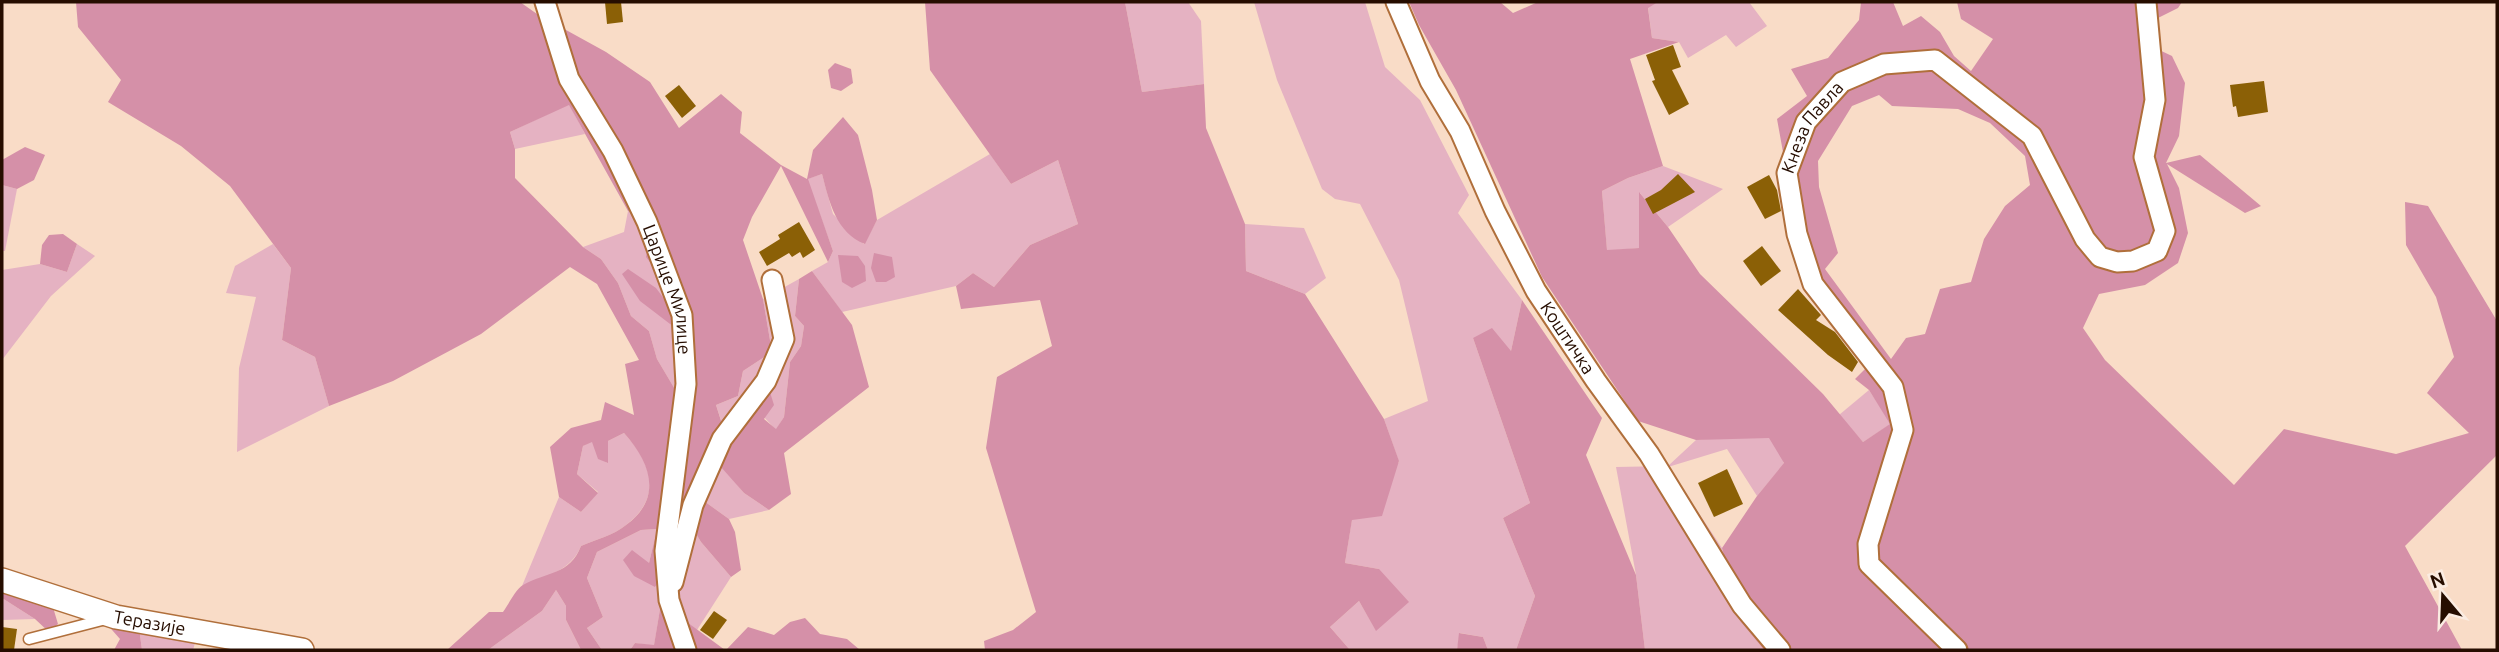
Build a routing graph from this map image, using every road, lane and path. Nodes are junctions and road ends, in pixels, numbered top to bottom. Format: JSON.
{"nodes":[{"id":1,"x":545,"y":2,"type":"edge"},
{"id":2,"x":1396,"y":2,"type":"edge"},
{"id":3,"x":2146,"y":2,"type":"edge"},
{"id":4,"x":772,"y":280,"type":"dead end"},
{"id":5,"x":2,"y":580,"type":"edge"},
{"id":6,"x":669,"y":600,"type":"junction"},
{"id":7,"x":116,"y":617,"type":"junction"},
{"id":8,"x":29,"y":639,"type":"dead end"},
{"id":9,"x":302,"y":650,"type":"edge"},
{"id":10,"x":686,"y":650,"type":"edge"},
{"id":11,"x":1780,"y":650,"type":"edge"},
{"id":12,"x":1957,"y":650,"type":"edge"}],
"edges":[{"from":1,"to":6,"type":"street","name":"Царице Милице"},
{"from":2,"to":11,"type":"street","name":"Коштичка"},
{"from":3,"to":12,"type":"street","name":"Кнеза Павла"},
{"from":4,"to":6,"type":"street"},
{"from":5,"to":7,"type":"street","name":"Теразије"},
{"from":6,"to":10,"type":"street","name":"Царице Милице"},
{"from":7,"to":8,"type":"lane"},
{"from":7,"to":9,"type":"street","name":"Теразије"}]}
